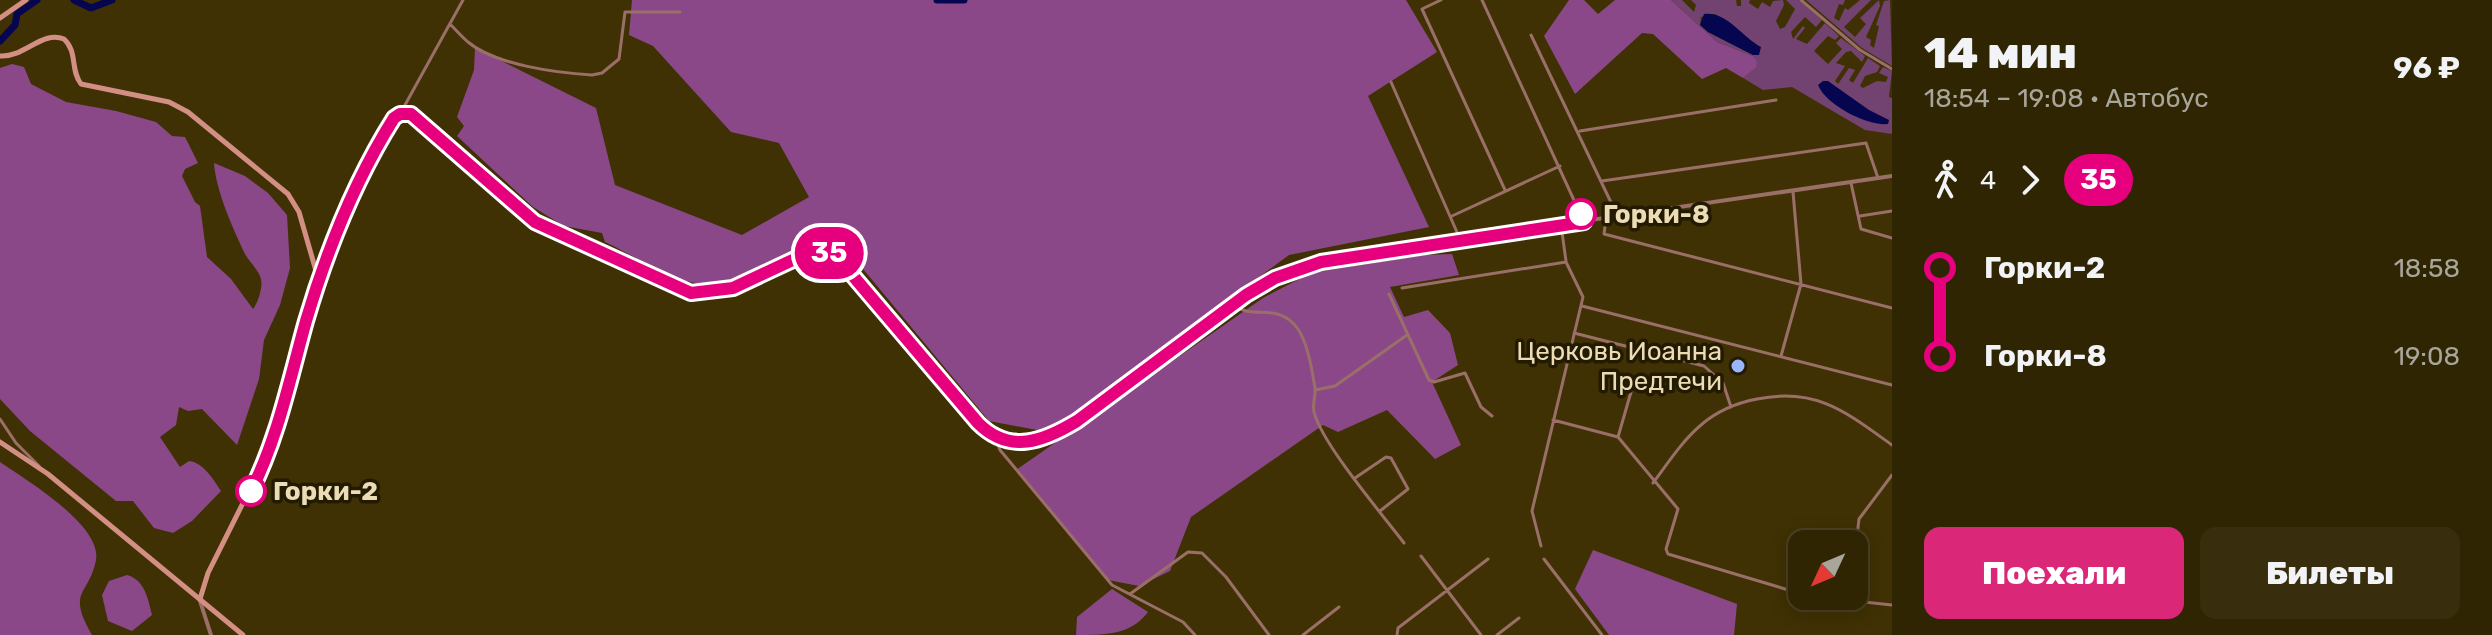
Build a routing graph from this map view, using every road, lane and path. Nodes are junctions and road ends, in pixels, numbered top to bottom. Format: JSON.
{"nodes":[{"id":1,"x":26,"y":0,"type":"edge"},
{"id":2,"x":463,"y":0,"type":"edge"},
{"id":3,"x":1441,"y":0,"type":"edge"},
{"id":4,"x":1482,"y":0,"type":"edge"},
{"id":5,"x":1801,"y":0,"type":"edge"},
{"id":6,"x":680,"y":12,"type":"dead end"},
{"id":7,"x":0,"y":18,"type":"edge"},
{"id":8,"x":450,"y":24,"type":"junction"},
{"id":9,"x":1531,"y":35,"type":"dead end"},
{"id":10,"x":0,"y":56,"type":"edge"},
{"id":11,"x":1892,"y":69,"type":"edge"},
{"id":12,"x":1391,"y":82,"type":"dead end"},
{"id":13,"x":1776,"y":100,"type":"dead end"},
{"id":14,"x":400,"y":114,"type":"junction"},
{"id":15,"x":1580,"y":131,"type":"junction"},
{"id":16,"x":1560,"y":166,"type":"junction"},
{"id":17,"x":1892,"y":176,"type":"edge"},
{"id":18,"x":1878,"y":178,"type":"junction"},
{"id":19,"x":1602,"y":181,"type":"junction"},
{"id":20,"x":1851,"y":183,"type":"junction"},
{"id":21,"x":1505,"y":190,"type":"junction"},
{"id":22,"x":1793,"y":192,"type":"junction"},
{"id":23,"x":1892,"y":211,"type":"edge"},
{"id":24,"x":1452,"y":216,"type":"junction"},
{"id":25,"x":1858,"y":216,"type":"junction"},
{"id":26,"x":1618,"y":217,"type":"junction"},
{"id":27,"x":1606,"y":219,"type":"junction"},
{"id":28,"x":1584,"y":222,"type":"junction"},
{"id":29,"x":1561,"y":225,"type":"junction"},
{"id":30,"x":1892,"y":238,"type":"edge"},
{"id":31,"x":1460,"y":239,"type":"junction"},
{"id":32,"x":1566,"y":262,"type":"junction"},
{"id":33,"x":318,"y":283,"type":"junction"},
{"id":34,"x":1801,"y":284,"type":"junction"},
{"id":35,"x":1402,"y":288,"type":"dead end"},
{"id":36,"x":1389,"y":294,"type":"dead end"},
{"id":37,"x":1234,"y":304,"type":"junction"},
{"id":38,"x":1581,"y":306,"type":"junction"},
{"id":39,"x":1892,"y":308,"type":"edge"},
{"id":40,"x":1574,"y":333,"type":"junction"},
{"id":41,"x":1408,"y":335,"type":"junction"},
{"id":42,"x":1781,"y":356,"type":"junction"},
{"id":43,"x":1892,"y":385,"type":"edge"},
{"id":44,"x":1315,"y":390,"type":"junction"},
{"id":45,"x":1631,"y":392,"type":"dead end"},
{"id":46,"x":1731,"y":407,"type":"junction"},
{"id":47,"x":1492,"y":416,"type":"dead end"},
{"id":48,"x":0,"y":419,"type":"edge"},
{"id":49,"x":1553,"y":419,"type":"junction"},
{"id":50,"x":995,"y":436,"type":"junction"},
{"id":51,"x":1618,"y":437,"type":"junction"},
{"id":52,"x":0,"y":442,"type":"edge"},
{"id":53,"x":1892,"y":445,"type":"edge"},
{"id":54,"x":48,"y":474,"type":"junction"},
{"id":55,"x":1892,"y":475,"type":"edge"},
{"id":56,"x":1355,"y":478,"type":"junction"},
{"id":57,"x":1653,"y":483,"type":"junction"},
{"id":58,"x":1380,"y":511,"type":"junction"},
{"id":59,"x":1858,"y":530,"type":"edge"},
{"id":60,"x":1404,"y":543,"type":"dead end"},
{"id":61,"x":1541,"y":546,"type":"dead end"},
{"id":62,"x":1421,"y":556,"type":"dead end"},
{"id":63,"x":1488,"y":559,"type":"dead end"},
{"id":64,"x":1544,"y":559,"type":"dead end"},
{"id":65,"x":1447,"y":590,"type":"junction"},
{"id":66,"x":1788,"y":590,"type":"edge"},
{"id":67,"x":1130,"y":594,"type":"junction"},
{"id":68,"x":200,"y":599,"type":"junction"},
{"id":69,"x":1868,"y":602,"type":"edge"},
{"id":70,"x":1892,"y":605,"type":"edge"},
{"id":71,"x":1339,"y":607,"type":"dead end"},
{"id":72,"x":1519,"y":618,"type":"dead end"},
{"id":73,"x":211,"y":635,"type":"edge"},
{"id":74,"x":243,"y":635,"type":"edge"},
{"id":75,"x":1195,"y":635,"type":"edge"},
{"id":76,"x":1269,"y":635,"type":"edge"},
{"id":77,"x":1303,"y":635,"type":"edge"},
{"id":78,"x":1397,"y":635,"type":"edge"},
{"id":79,"x":1481,"y":635,"type":"edge"},
{"id":80,"x":1497,"y":635,"type":"edge"},
{"id":81,"x":1602,"y":635,"type":"edge"}],
"edges":[{"from":1,"to":7,"type":"main road"},
{"from":2,"to":8,"type":"street"},
{"from":3,"to":21,"type":"street"},
{"from":4,"to":16,"type":"street"},
{"from":5,"to":11,"type":"street"},
{"from":6,"to":8,"type":"street"},
{"from":8,"to":14,"type":"street"},
{"from":9,"to":15,"type":"street"},
{"from":10,"to":33,"type":"main road"},
{"from":12,"to":24,"type":"street"},
{"from":13,"to":15,"type":"street"},
{"from":14,"to":33,"type":"street"},
{"from":14,"to":50,"type":"street"},
{"from":15,"to":19,"type":"street"},
{"from":16,"to":21,"type":"street"},
{"from":16,"to":28,"type":"street"},
{"from":17,"to":18,"type":"street"},
{"from":18,"to":19,"type":"street"},
{"from":18,"to":20,"type":"street"},
{"from":19,"to":26,"type":"street"},
{"from":20,"to":22,"type":"street"},
{"from":20,"to":25,"type":"street"},
{"from":21,"to":24,"type":"street"},
{"from":22,"to":26,"type":"street"},
{"from":22,"to":34,"type":"street"},
{"from":23,"to":25,"type":"street"},
{"from":24,"to":31,"type":"street"},
{"from":25,"to":30,"type":"street"},
{"from":26,"to":27,"type":"street"},
{"from":27,"to":28,"type":"street"},
{"from":27,"to":34,"type":"street"},
{"from":28,"to":29,"type":"street"},
{"from":29,"to":31,"type":"street"},
{"from":29,"to":32,"type":"street"},
{"from":31,"to":37,"type":"street"},
{"from":32,"to":35,"type":"street"},
{"from":32,"to":38,"type":"street"},
{"from":33,"to":68,"type":"main road"},
{"from":34,"to":39,"type":"street"},
{"from":34,"to":42,"type":"street"},
{"from":36,"to":41,"type":"street"},
{"from":37,"to":44,"type":"street"},
{"from":37,"to":50,"type":"street"},
{"from":38,"to":40,"type":"street"},
{"from":38,"to":42,"type":"street"},
{"from":40,"to":46,"type":"street"},
{"from":40,"to":49,"type":"street"},
{"from":41,"to":44,"type":"street"},
{"from":41,"to":47,"type":"street"},
{"from":42,"to":43,"type":"street"},
{"from":44,"to":56,"type":"street"},
{"from":45,"to":51,"type":"street"},
{"from":46,"to":53,"type":"street"},
{"from":46,"to":57,"type":"street"},
{"from":48,"to":54,"type":"street"},
{"from":49,"to":51,"type":"street"},
{"from":49,"to":61,"type":"street"},
{"from":50,"to":67,"type":"street"},
{"from":51,"to":57,"type":"street"},
{"from":52,"to":54,"type":"main road"},
{"from":54,"to":68,"type":"main road"},
{"from":55,"to":59,"type":"street"},
{"from":56,"to":58,"type":"street"},
{"from":56,"to":58,"type":"street"},
{"from":57,"to":66,"type":"street"},
{"from":58,"to":60,"type":"street"},
{"from":62,"to":65,"type":"street"},
{"from":63,"to":65,"type":"street"},
{"from":64,"to":81,"type":"street"},
{"from":65,"to":78,"type":"street"},
{"from":65,"to":79,"type":"street"},
{"from":67,"to":75,"type":"street"},
{"from":67,"to":76,"type":"street"},
{"from":68,"to":73,"type":"street"},
{"from":68,"to":74,"type":"main road"},
{"from":69,"to":70,"type":"street"},
{"from":71,"to":77,"type":"street"},
{"from":72,"to":80,"type":"street"}]}
